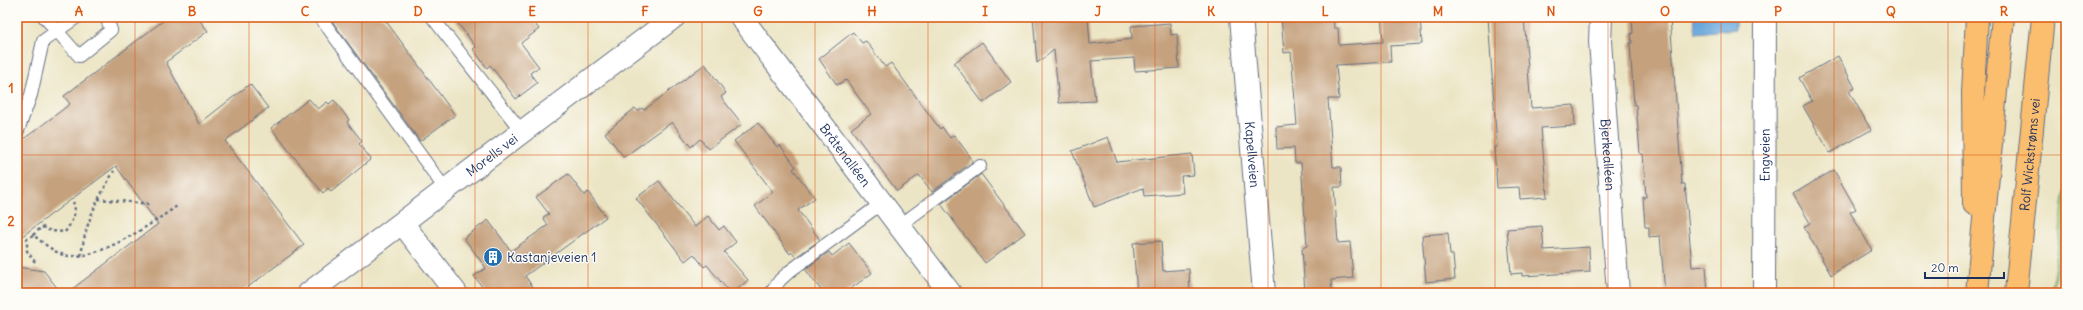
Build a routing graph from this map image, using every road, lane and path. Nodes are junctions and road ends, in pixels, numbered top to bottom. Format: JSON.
{"nodes":[{"id":1,"x":44,"y":17,"type":"edge"},
{"id":2,"x":77,"y":17,"type":"edge"},
{"id":3,"x":106,"y":17,"type":"edge"},
{"id":4,"x":320,"y":17,"type":"edge"},
{"id":5,"x":432,"y":17,"type":"edge"},
{"id":6,"x":674,"y":17,"type":"edge"},
{"id":7,"x":741,"y":17,"type":"edge"},
{"id":8,"x":1241,"y":17,"type":"edge"},
{"id":9,"x":1602,"y":17,"type":"edge"},
{"id":10,"x":1765,"y":17,"type":"edge"},
{"id":11,"x":1977,"y":17,"type":"edge"},
{"id":12,"x":2003,"y":17,"type":"edge"},
{"id":13,"x":2043,"y":17,"type":"edge"},
{"id":14,"x":57,"y":31,"type":"junction"},
{"id":15,"x":17,"y":133,"type":"edge"},
{"id":16,"x":522,"y":133,"type":"junction"},
{"id":17,"x":980,"y":166,"type":"dead end"},
{"id":18,"x":114,"y":171,"type":"dead end"},
{"id":19,"x":446,"y":190,"type":"junction"},
{"id":20,"x":98,"y":199,"type":"junction"},
{"id":21,"x":73,"y":202,"type":"dead end"},
{"id":22,"x":882,"y":203,"type":"junction"},
{"id":23,"x":150,"y":204,"type":"dead end"},
{"id":24,"x":177,"y":206,"type":"dead end"},
{"id":25,"x":403,"y":224,"type":"junction"},
{"id":26,"x":899,"y":226,"type":"junction"},
{"id":27,"x":33,"y":235,"type":"junction"},
{"id":28,"x":81,"y":256,"type":"junction"},
{"id":29,"x":35,"y":262,"type":"dead end"},
{"id":30,"x":2066,"y":269,"type":"edge"},
{"id":31,"x":309,"y":293,"type":"edge"},
{"id":32,"x":456,"y":293,"type":"edge"},
{"id":33,"x":771,"y":293,"type":"edge"},
{"id":34,"x":950,"y":293,"type":"edge"},
{"id":35,"x":1264,"y":293,"type":"edge"},
{"id":36,"x":1618,"y":293,"type":"edge"},
{"id":37,"x":1764,"y":293,"type":"edge"},
{"id":38,"x":1976,"y":293,"type":"edge"},
{"id":39,"x":2016,"y":293,"type":"edge"},
{"id":40,"x":2062,"y":293,"type":"edge"}],
"edges":[{"from":1,"to":14,"type":"lane"},
{"from":2,"to":14,"type":"lane"},
{"from":3,"to":14,"type":"lane"},
{"from":4,"to":19,"type":"lane"},
{"from":5,"to":16,"type":"lane"},
{"from":6,"to":16,"type":"street","name":"Morells vei"},
{"from":7,"to":22,"type":"street","name":"Bråtenalléen"},
{"from":8,"to":35,"type":"street","name":"Kapellveien"},
{"from":9,"to":36,"type":"street","name":"Bjerkealléen"},
{"from":10,"to":37,"type":"street","name":"Engveien"},
{"from":11,"to":38,"type":"highway"},
{"from":12,"to":38,"type":"highway"},
{"from":13,"to":39,"type":"highway","name":"Rolf Wickstrøms vei"},
{"from":14,"to":15,"type":"lane"},
{"from":16,"to":19,"type":"street","name":"Morells vei"},
{"from":17,"to":26,"type":"lane"},
{"from":18,"to":20,"type":"path"},
{"from":19,"to":25,"type":"street","name":"Morells vei"},
{"from":20,"to":23,"type":"path"},
{"from":20,"to":28,"type":"path"},
{"from":21,"to":27,"type":"path"},
{"from":22,"to":26,"type":"street","name":"Bråtenalléen"},
{"from":22,"to":33,"type":"lane"},
{"from":24,"to":28,"type":"path"},
{"from":25,"to":31,"type":"street","name":"Morells vei"},
{"from":25,"to":32,"type":"street"},
{"from":26,"to":34,"type":"street","name":"Bråtenalléen"},
{"from":27,"to":28,"type":"path"},
{"from":27,"to":29,"type":"path"},
{"from":30,"to":40,"type":"path"}]}
